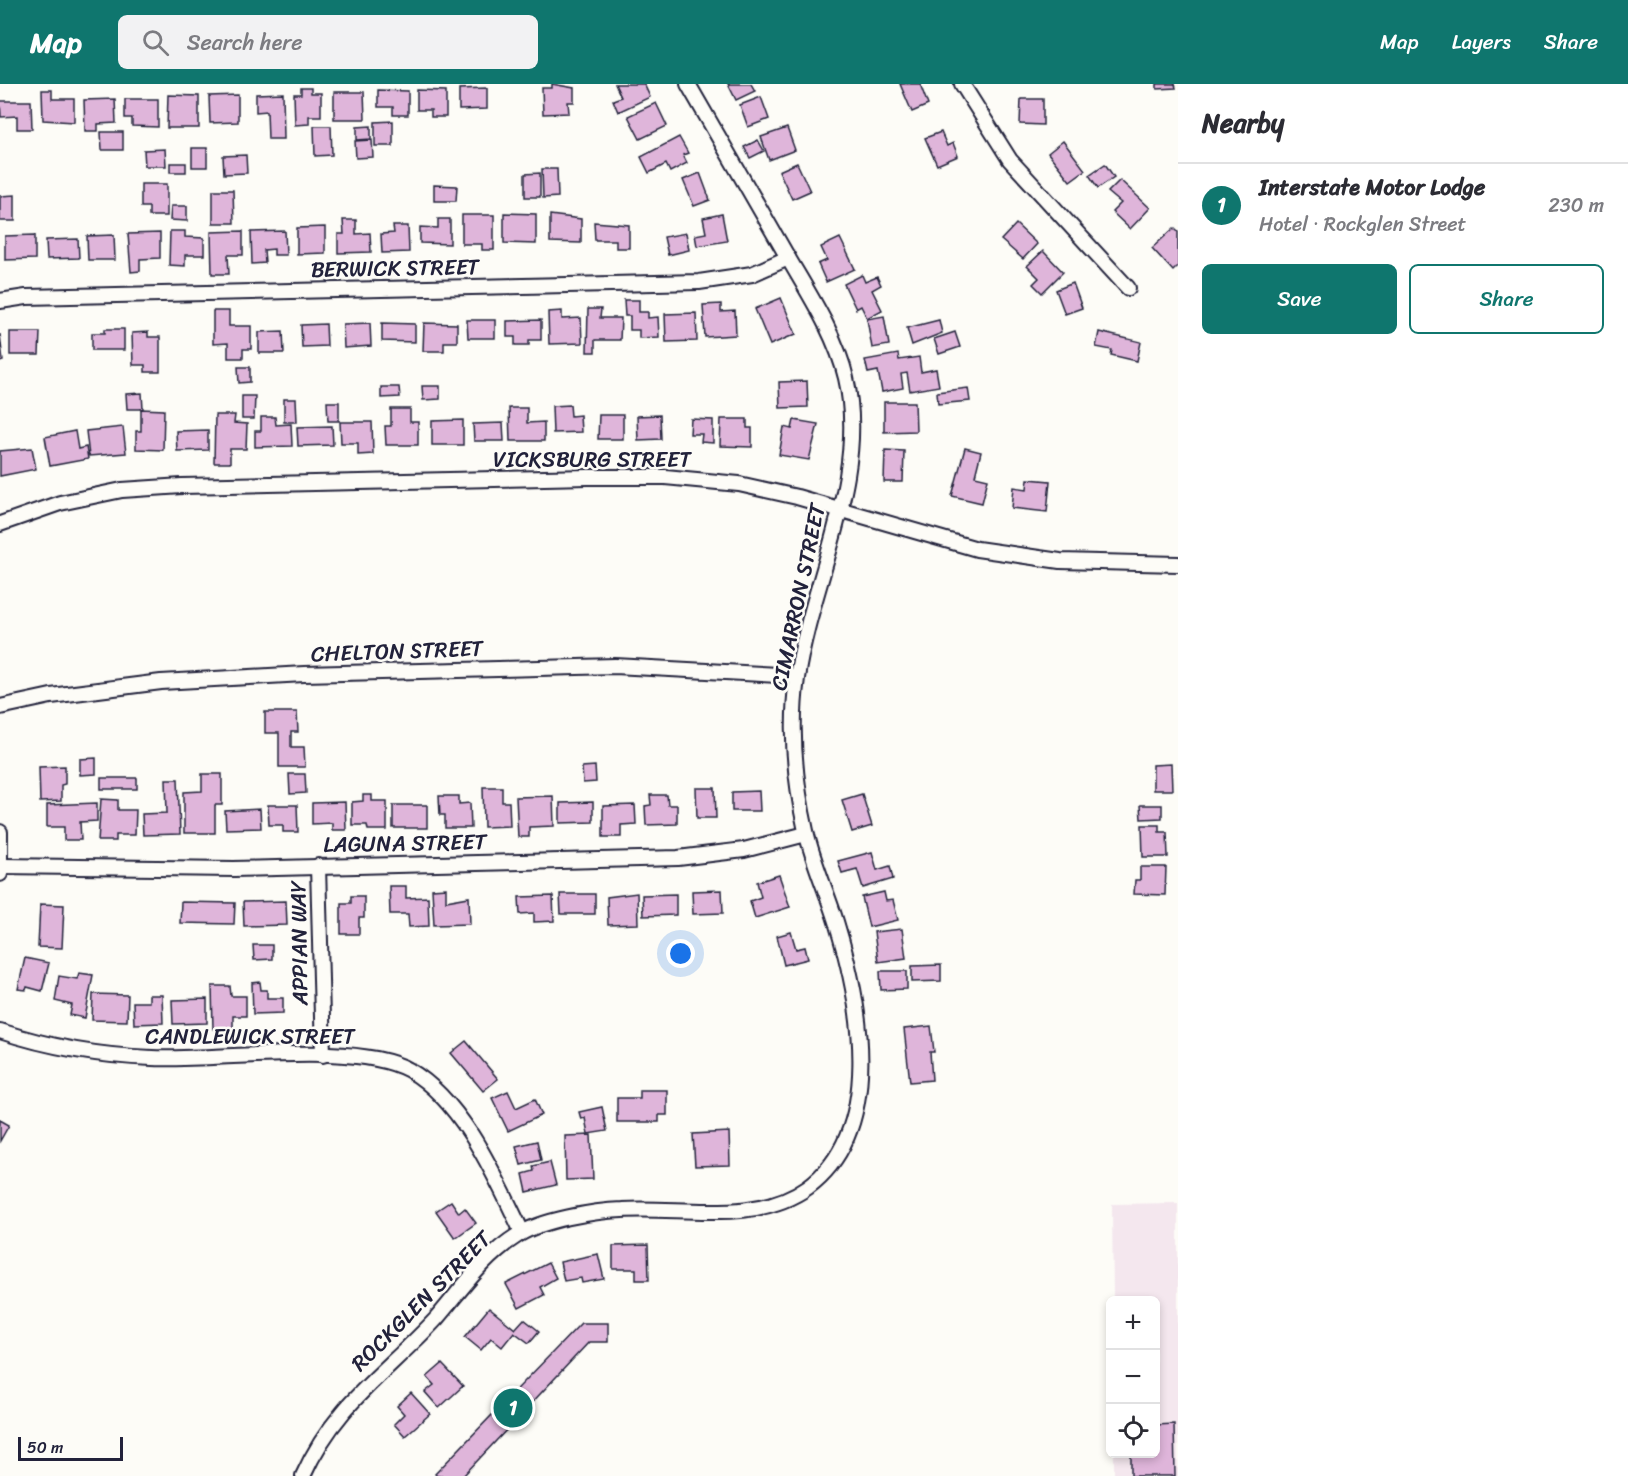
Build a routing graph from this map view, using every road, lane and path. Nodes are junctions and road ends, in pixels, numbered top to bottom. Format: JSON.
{"nodes":[{"id":1,"x":688,"y":84,"type":"edge"},
{"id":2,"x":962,"y":84,"type":"edge"},
{"id":3,"x":788,"y":258,"type":"junction"},
{"id":4,"x":1128,"y":288,"type":"dead end"},
{"id":5,"x":0,"y":301,"type":"edge"},
{"id":6,"x":838,"y":509,"type":"junction"},
{"id":7,"x":0,"y":524,"type":"edge"},
{"id":8,"x":1178,"y":564,"type":"edge"},
{"id":9,"x":798,"y":676,"type":"junction"},
{"id":10,"x":0,"y":707,"type":"edge"},
{"id":11,"x":0,"y":832,"type":"edge"},
{"id":12,"x":806,"y":834,"type":"junction"},
{"id":13,"x":318,"y":866,"type":"junction"},
{"id":14,"x":1,"y":870,"type":"edge"},
{"id":15,"x":0,"y":1031,"type":"edge"},
{"id":16,"x":323,"y":1055,"type":"junction"},
{"id":17,"x":788,"y":1197,"type":"joint"},
{"id":18,"x":522,"y":1232,"type":"junction"},
{"id":19,"x":303,"y":1476,"type":"edge"}],
"edges":[{"from":1,"to":3,"type":"street","name":"CIMARRON STREET"},
{"from":2,"to":4,"type":"street"},
{"from":3,"to":5,"type":"street","name":"BERWICK STREET"},
{"from":3,"to":6,"type":"street","name":"CIMARRON STREET"},
{"from":6,"to":7,"type":"street","name":"VICKSBURG STREET"},
{"from":6,"to":8,"type":"street","name":"VICKSBURG STREET"},
{"from":6,"to":9,"type":"street","name":"CIMARRON STREET"},
{"from":9,"to":10,"type":"street","name":"CHELTON STREET"},
{"from":9,"to":12,"type":"street","name":"CIMARRON STREET"},
{"from":11,"to":14,"type":"street"},
{"from":12,"to":13,"type":"street","name":"LAGUNA STREET"},
{"from":12,"to":17,"type":"street","name":"CIMARRON STREET"},
{"from":13,"to":14,"type":"street","name":"LAGUNA STREET"},
{"from":13,"to":16,"type":"street","name":"APPIAN WAY"},
{"from":15,"to":16,"type":"street","name":"CANDLEWICK STREET"},
{"from":16,"to":18,"type":"street","name":"CANDLEWICK STREET"},
{"from":17,"to":18,"type":"street","name":"ROCKGLEN STREET"},
{"from":18,"to":19,"type":"street","name":"ROCKGLEN STREET"}]}
